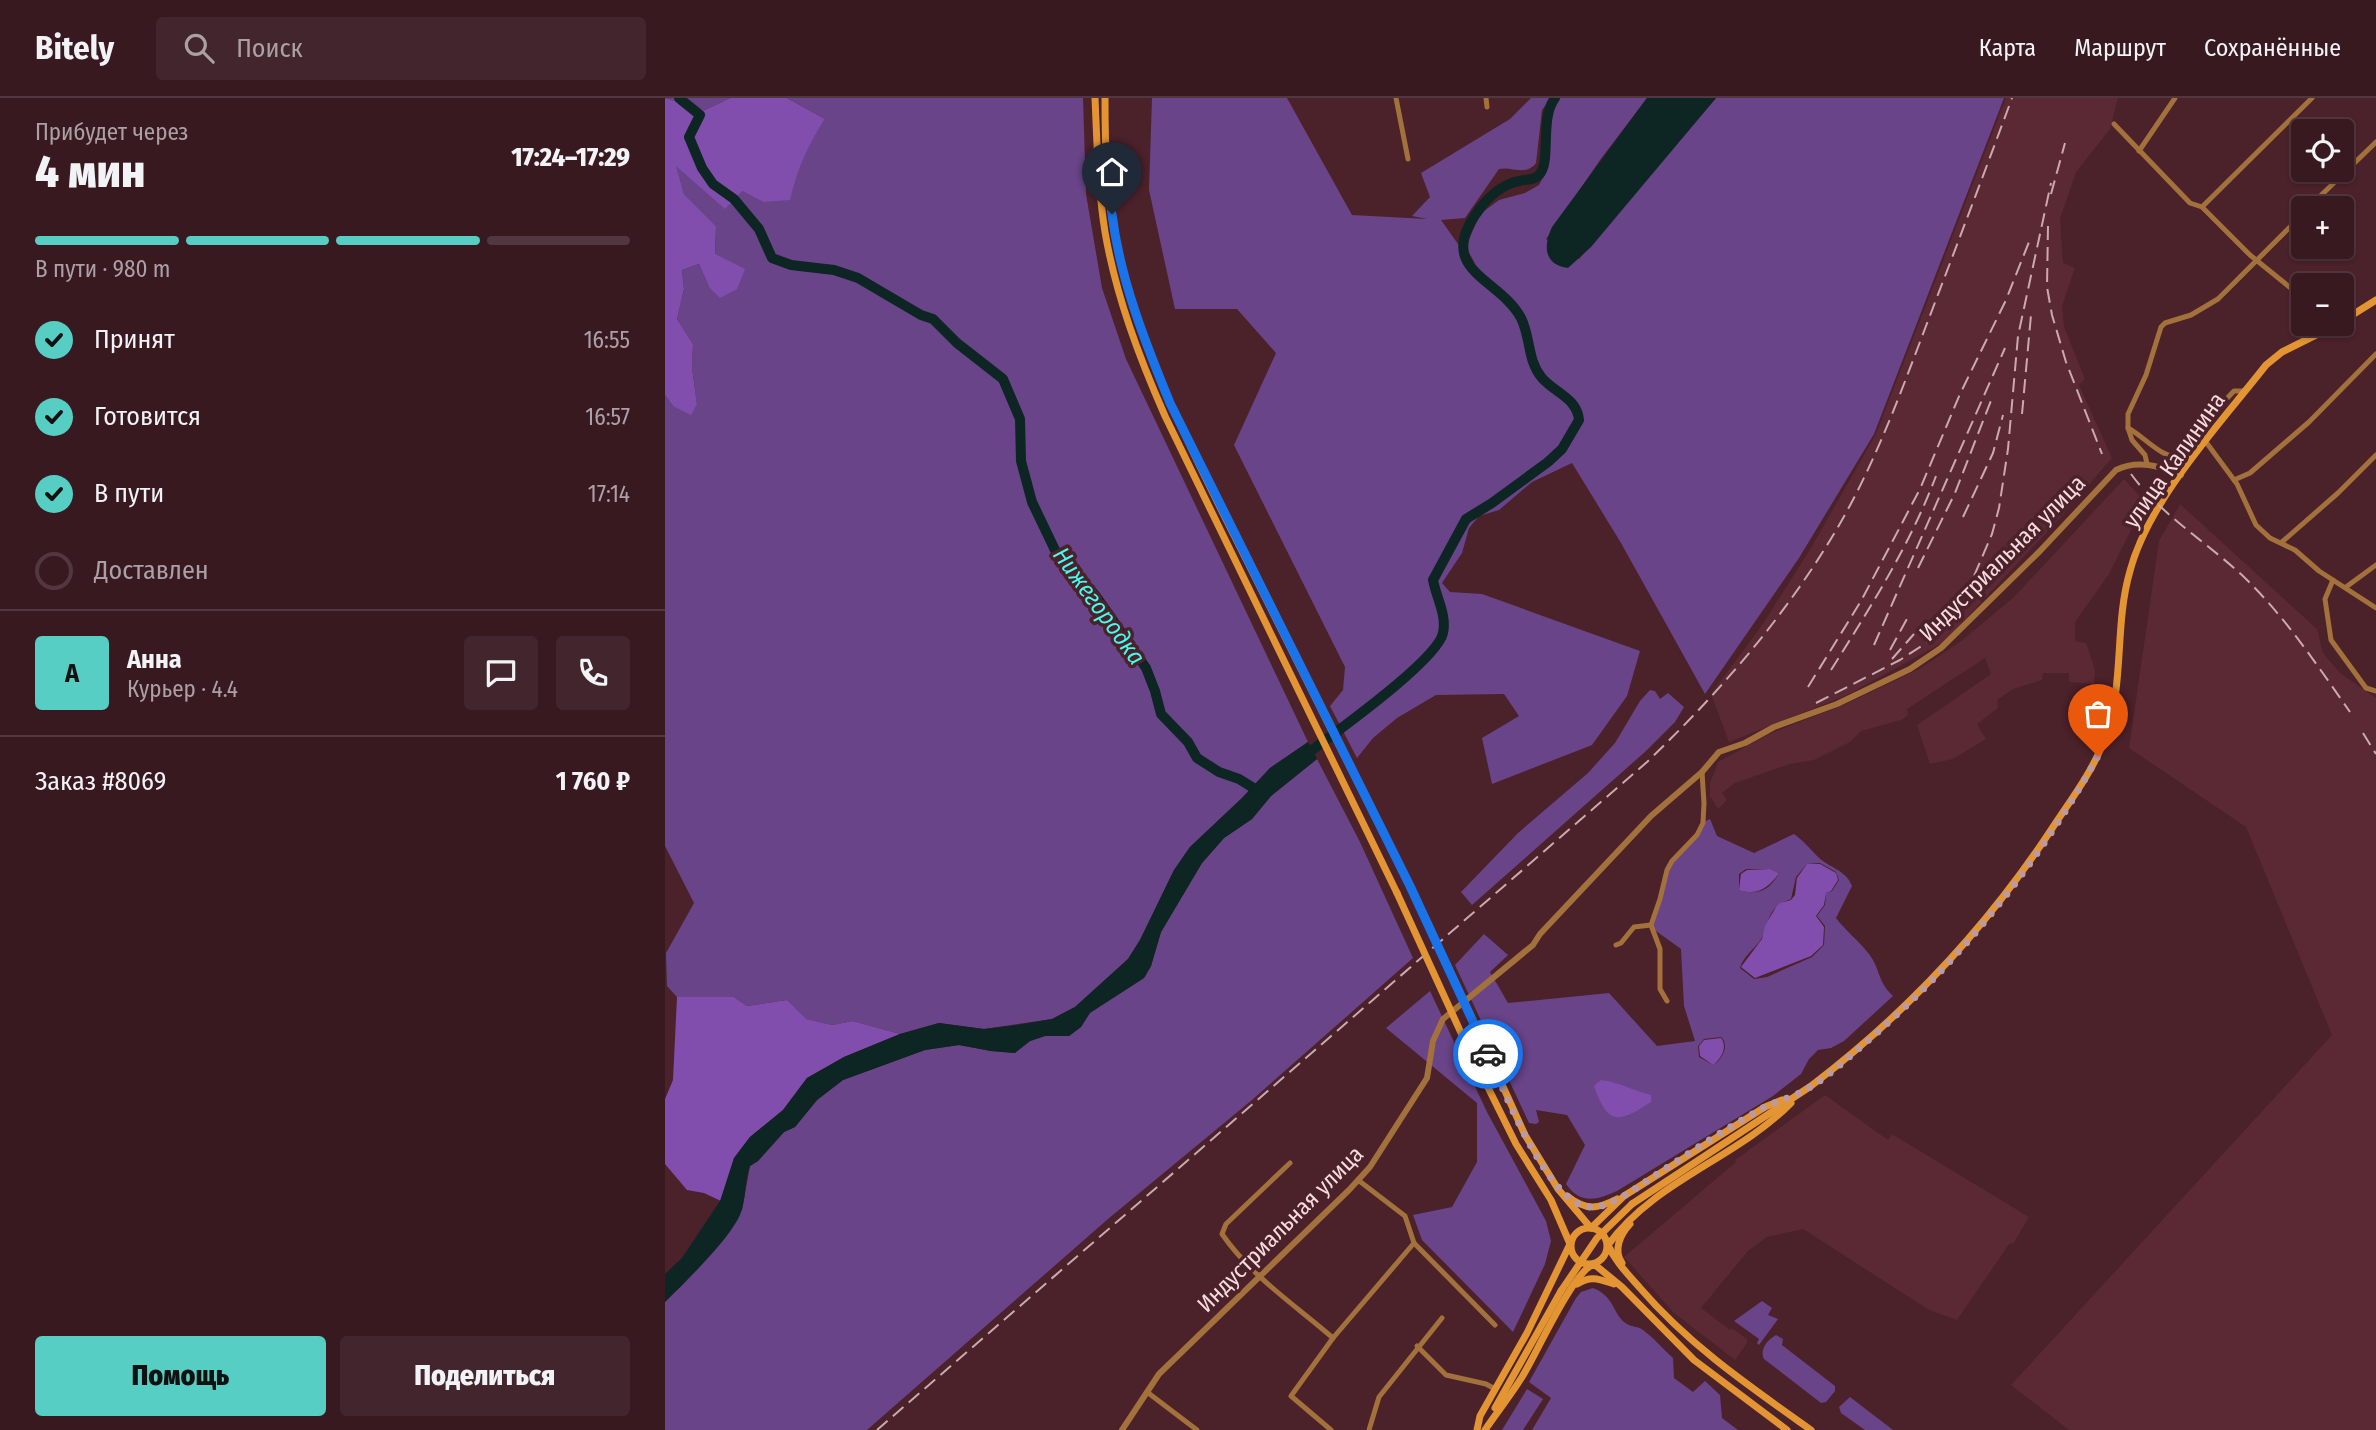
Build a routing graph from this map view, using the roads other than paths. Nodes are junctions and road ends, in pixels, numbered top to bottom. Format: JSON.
{"nodes":[{"id":1,"x":1095,"y":98,"type":"edge"},
{"id":2,"x":1105,"y":98,"type":"edge"},
{"id":3,"x":1396,"y":98,"type":"edge"},
{"id":4,"x":1486,"y":98,"type":"edge"},
{"id":5,"x":2175,"y":98,"type":"edge"},
{"id":6,"x":2312,"y":98,"type":"edge"},
{"id":7,"x":1487,"y":107,"type":"dead end"},
{"id":8,"x":2114,"y":124,"type":"dead end"},
{"id":9,"x":2376,"y":142,"type":"edge"},
{"id":10,"x":2139,"y":151,"type":"junction"},
{"id":11,"x":1408,"y":159,"type":"dead end"},
{"id":12,"x":2320,"y":196,"type":"edge"},
{"id":13,"x":2202,"y":207,"type":"junction"},
{"id":14,"x":2291,"y":226,"type":"edge"},
{"id":15,"x":2258,"y":260,"type":"junction"},
{"id":16,"x":2291,"y":288,"type":"edge"},
{"id":17,"x":2376,"y":300,"type":"edge"},
{"id":18,"x":2354,"y":314,"type":"edge"},
{"id":19,"x":2311,"y":336,"type":"edge"},
{"id":20,"x":2376,"y":354,"type":"edge"},
{"id":21,"x":2246,"y":391,"type":"junction"},
{"id":22,"x":2128,"y":428,"type":"junction"},
{"id":23,"x":2206,"y":442,"type":"junction"},
{"id":24,"x":2376,"y":454,"type":"edge"},
{"id":25,"x":2147,"y":464,"type":"junction"},
{"id":26,"x":2181,"y":475,"type":"junction"},
{"id":27,"x":2234,"y":480,"type":"junction"},
{"id":28,"x":2282,"y":542,"type":"junction"},
{"id":29,"x":2376,"y":565,"type":"edge"},
{"id":30,"x":2333,"y":580,"type":"junction"},
{"id":31,"x":2346,"y":587,"type":"junction"},
{"id":32,"x":2376,"y":608,"type":"edge"},
{"id":33,"x":2376,"y":691,"type":"edge"},
{"id":34,"x":1702,"y":772,"type":"junction"},
{"id":35,"x":1651,"y":925,"type":"junction"},
{"id":36,"x":1616,"y":945,"type":"dead end"},
{"id":37,"x":1667,"y":1001,"type":"dead end"},
{"id":38,"x":1801,"y":1092,"type":"junction"},
{"id":39,"x":1290,"y":1163,"type":"dead end"},
{"id":40,"x":1359,"y":1180,"type":"junction"},
{"id":41,"x":1558,"y":1189,"type":"junction"},
{"id":42,"x":1624,"y":1196,"type":"junction"},
{"id":43,"x":1653,"y":1202,"type":"junction"},
{"id":44,"x":1591,"y":1228,"type":"junction"},
{"id":45,"x":1414,"y":1243,"type":"junction"},
{"id":46,"x":1570,"y":1244,"type":"junction"},
{"id":47,"x":1608,"y":1245,"type":"junction"},
{"id":48,"x":1594,"y":1265,"type":"junction"},
{"id":49,"x":1260,"y":1277,"type":"junction"},
{"id":50,"x":1632,"y":1279,"type":"junction"},
{"id":51,"x":1573,"y":1286,"type":"junction"},
{"id":52,"x":1622,"y":1287,"type":"junction"},
{"id":53,"x":1442,"y":1318,"type":"dead end"},
{"id":54,"x":1495,"y":1325,"type":"dead end"},
{"id":55,"x":1677,"y":1327,"type":"junction"},
{"id":56,"x":1668,"y":1336,"type":"junction"},
{"id":57,"x":1333,"y":1338,"type":"junction"},
{"id":58,"x":1417,"y":1346,"type":"junction"},
{"id":59,"x":1495,"y":1389,"type":"junction"},
{"id":60,"x":1147,"y":1392,"type":"junction"},
{"id":61,"x":1122,"y":1430,"type":"edge"},
{"id":62,"x":1197,"y":1430,"type":"edge"},
{"id":63,"x":1331,"y":1430,"type":"edge"},
{"id":64,"x":1369,"y":1430,"type":"edge"},
{"id":65,"x":1477,"y":1430,"type":"edge"},
{"id":66,"x":1484,"y":1430,"type":"edge"},
{"id":67,"x":1787,"y":1430,"type":"edge"},
{"id":68,"x":1811,"y":1430,"type":"edge"}],
"edges":[{"from":1,"to":46,"type":"main road","bridge":true},
{"from":2,"to":41,"type":"main road","bridge":true},
{"from":3,"to":11,"type":"street"},
{"from":4,"to":7,"type":"street"},
{"from":5,"to":10,"type":"street"},
{"from":6,"to":13,"type":"street"},
{"from":8,"to":10,"type":"street"},
{"from":9,"to":12,"type":"street"},
{"from":10,"to":13,"type":"street"},
{"from":13,"to":15,"type":"street"},
{"from":14,"to":15,"type":"street"},
{"from":15,"to":16,"type":"street"},
{"from":15,"to":22,"type":"street"},
{"from":17,"to":18,"type":"main road","name":"улица Калинина"},
{"from":19,"to":21,"type":"main road","name":"улица Калинина"},
{"from":20,"to":27,"type":"street"},
{"from":21,"to":22,"type":"street"},
{"from":21,"to":23,"type":"main road","name":"улица Калинина"},
{"from":22,"to":25,"type":"street"},
{"from":23,"to":26,"type":"main road","name":"улица Калинина"},
{"from":23,"to":27,"type":"street"},
{"from":24,"to":28,"type":"street"},
{"from":25,"to":26,"type":"street"},
{"from":25,"to":34,"type":"street","name":"Индустриальная улица"},
{"from":26,"to":38,"type":"main road","name":"улица Калинина"},
{"from":27,"to":28,"type":"street"},
{"from":28,"to":30,"type":"street"},
{"from":29,"to":31,"type":"street"},
{"from":30,"to":31,"type":"street"},
{"from":30,"to":33,"type":"street"},
{"from":31,"to":32,"type":"street"},
{"from":34,"to":35,"type":"street"},
{"from":34,"to":40,"type":"street","name":"Индустриальная улица"},
{"from":35,"to":36,"type":"street"},
{"from":35,"to":37,"type":"street"},
{"from":38,"to":42,"type":"main road"},
{"from":38,"to":43,"type":"main road"},
{"from":38,"to":66,"type":"main road","bridge":true},
{"from":39,"to":49,"type":"street"},
{"from":40,"to":45,"type":"street"},
{"from":40,"to":49,"type":"street","name":"Индустриальная улица"},
{"from":41,"to":42,"type":"main road"},
{"from":41,"to":44,"type":"main road"},
{"from":42,"to":44,"type":"main road"},
{"from":43,"to":47,"type":"main road"},
{"from":43,"to":50,"type":"main road"},
{"from":44,"to":46,"type":"main road"},
{"from":44,"to":47,"type":"main road"},
{"from":45,"to":54,"type":"street"},
{"from":45,"to":57,"type":"street"},
{"from":46,"to":48,"type":"main road"},
{"from":46,"to":59,"type":"main road"},
{"from":47,"to":48,"type":"main road"},
{"from":47,"to":50,"type":"main road"},
{"from":48,"to":51,"type":"main road"},
{"from":48,"to":52,"type":"main road"},
{"from":49,"to":57,"type":"street"},
{"from":49,"to":60,"type":"street","name":"Индустриальная улица"},
{"from":50,"to":55,"type":"main road"},
{"from":51,"to":52,"type":"main road"},
{"from":51,"to":66,"type":"main road"},
{"from":52,"to":56,"type":"main road"},
{"from":53,"to":58,"type":"street"},
{"from":55,"to":56,"type":"main road"},
{"from":55,"to":68,"type":"main road"},
{"from":56,"to":67,"type":"main road"},
{"from":57,"to":63,"type":"street"},
{"from":58,"to":59,"type":"street"},
{"from":58,"to":64,"type":"street"},
{"from":59,"to":65,"type":"main road"},
{"from":60,"to":61,"type":"street","name":"Индустриальная улица"},
{"from":60,"to":62,"type":"street"}]}
